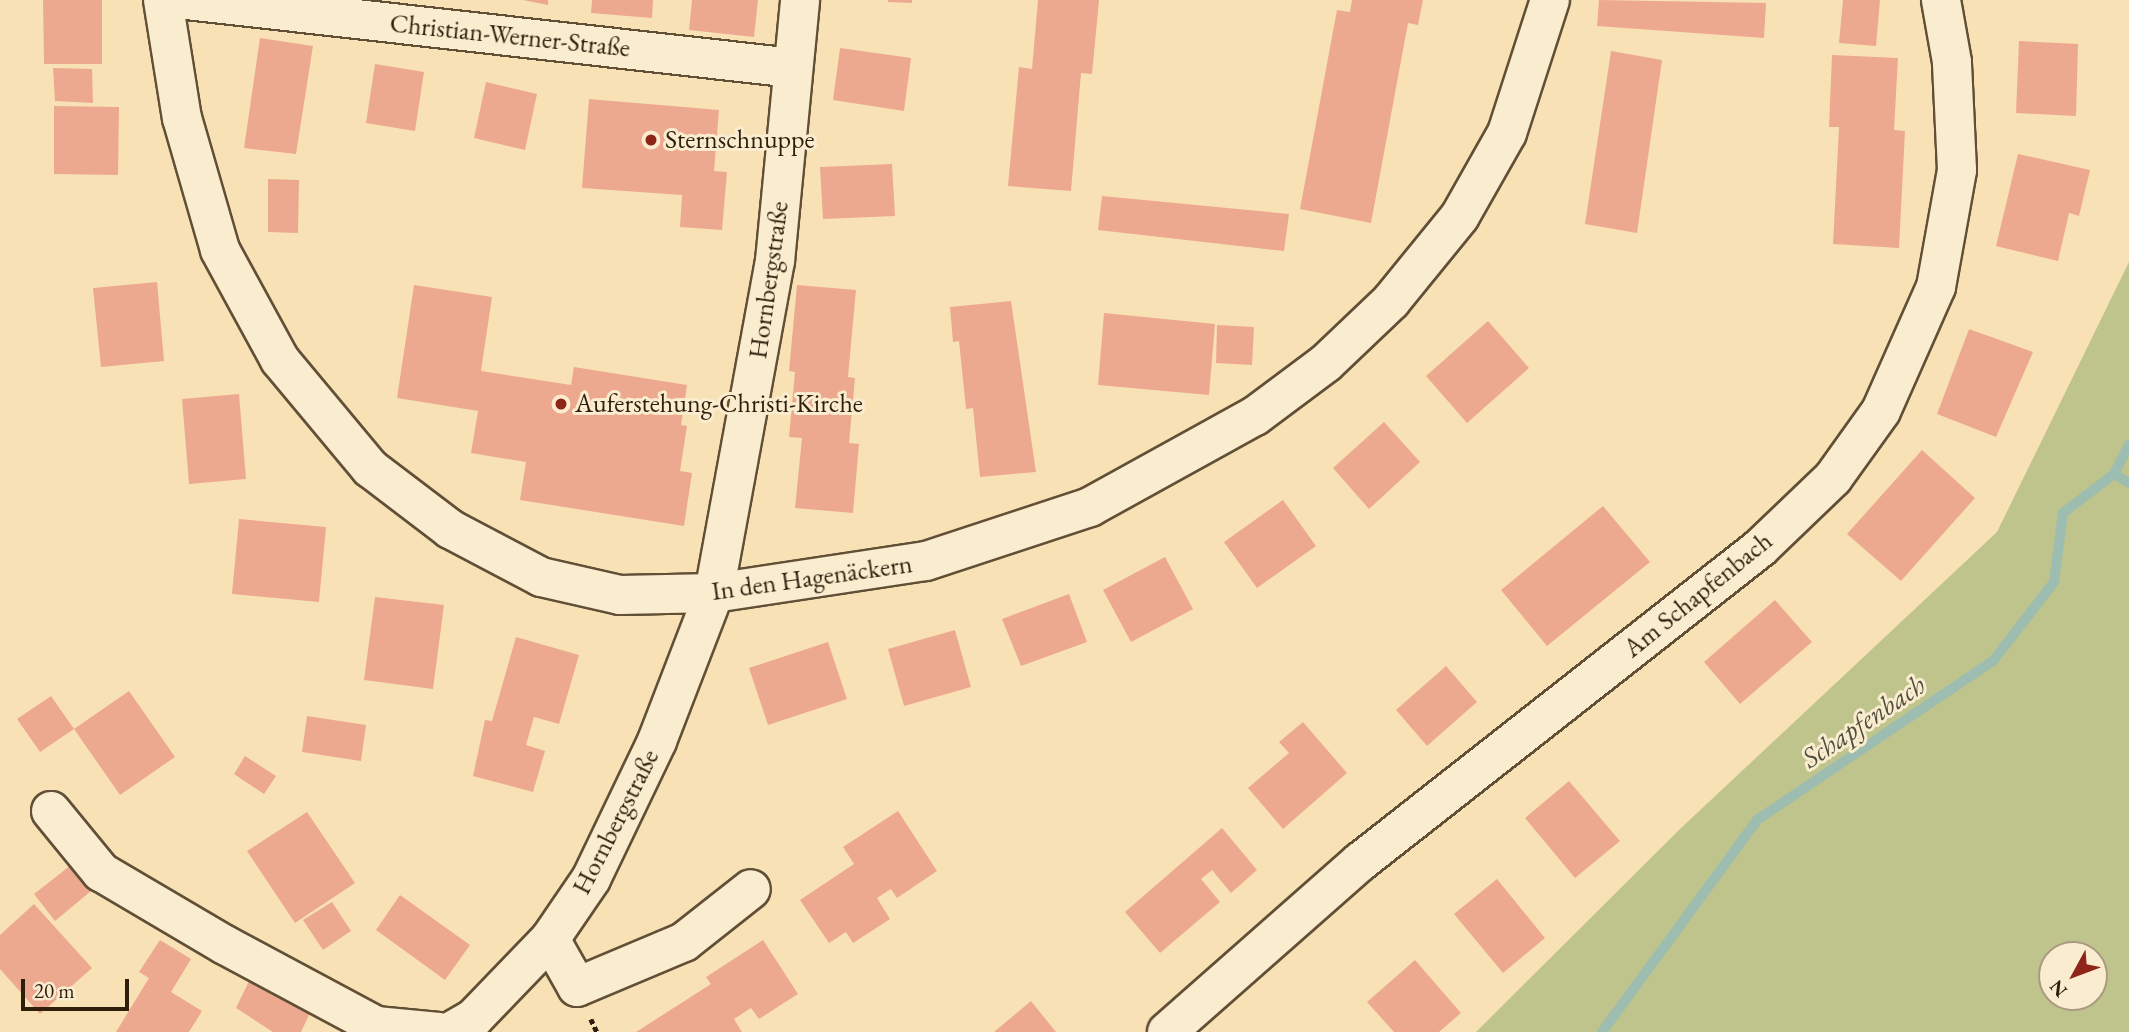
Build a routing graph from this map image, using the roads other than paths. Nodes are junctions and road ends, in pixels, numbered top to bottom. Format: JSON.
{"nodes":[{"id":1,"x":163,"y":0,"type":"edge"},
{"id":2,"x":187,"y":0,"type":"edge"},
{"id":3,"x":800,"y":0,"type":"edge"},
{"id":4,"x":1550,"y":0,"type":"edge"},
{"id":5,"x":1941,"y":0,"type":"edge"},
{"id":6,"x":793,"y":68,"type":"junction"},
{"id":7,"x":714,"y":593,"type":"junction"},
{"id":8,"x":51,"y":811,"type":"dead end"},
{"id":9,"x":751,"y":889,"type":"dead end"},
{"id":10,"x":550,"y":939,"type":"junction"},
{"id":11,"x":439,"y":1032,"type":"edge"},
{"id":12,"x":450,"y":1032,"type":"edge"},
{"id":13,"x":1167,"y":1032,"type":"edge"}],
"edges":[{"from":1,"to":7,"type":"street","name":"In den Hagenäckern"},
{"from":2,"to":6,"type":"street","name":"Christian-Werner-Straße"},
{"from":3,"to":6,"type":"street","name":"Hornbergstraße"},
{"from":4,"to":7,"type":"street","name":"In den Hagenäckern"},
{"from":5,"to":13,"type":"street","name":"Am Schapfenbach"},
{"from":6,"to":7,"type":"street","name":"Hornbergstraße"},
{"from":7,"to":10,"type":"street","name":"Hornbergstraße"},
{"from":8,"to":11,"type":"street"},
{"from":9,"to":10,"type":"street"},
{"from":10,"to":12,"type":"street","name":"Hornbergstraße"}]}
